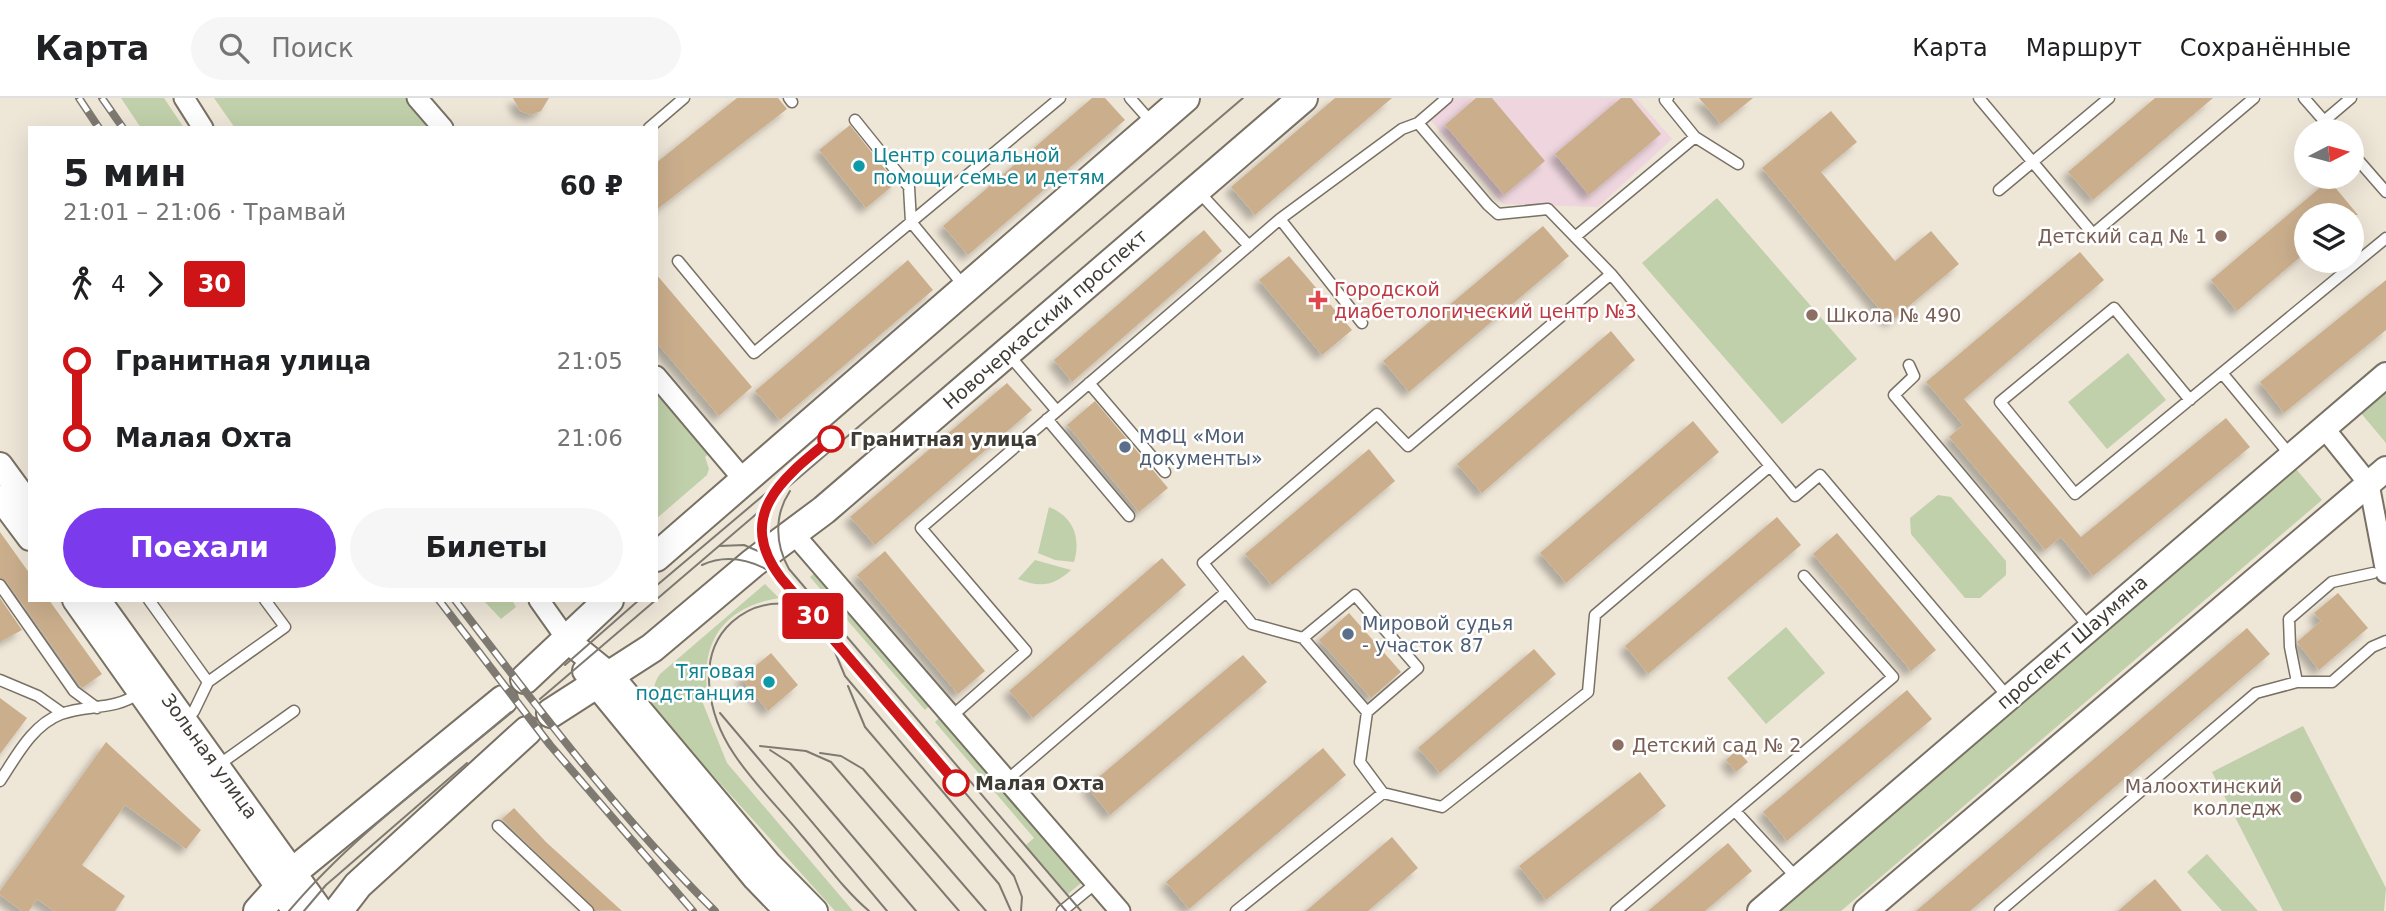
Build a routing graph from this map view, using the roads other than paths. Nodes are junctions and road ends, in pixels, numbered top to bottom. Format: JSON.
{"nodes":[{"id":1,"x":184,"y":98,"type":"edge"},
{"id":2,"x":417,"y":98,"type":"edge"},
{"id":3,"x":684,"y":98,"type":"edge"},
{"id":4,"x":1060,"y":98,"type":"edge"},
{"id":5,"x":1130,"y":98,"type":"edge"},
{"id":6,"x":1185,"y":98,"type":"edge"},
{"id":7,"x":1303,"y":98,"type":"edge"},
{"id":8,"x":1447,"y":98,"type":"edge"},
{"id":9,"x":1668,"y":98,"type":"edge"},
{"id":10,"x":1979,"y":98,"type":"edge"},
{"id":11,"x":2109,"y":98,"type":"edge"},
{"id":12,"x":2253,"y":98,"type":"edge"},
{"id":13,"x":2304,"y":98,"type":"edge"},
{"id":14,"x":2351,"y":98,"type":"edge"},
{"id":15,"x":2322,"y":119,"type":"edge"},
{"id":16,"x":2326,"y":119,"type":"edge"},
{"id":17,"x":855,"y":120,"type":"dead end"},
{"id":18,"x":1418,"y":123,"type":"junction"},
{"id":19,"x":1153,"y":125,"type":"junction"},
{"id":20,"x":202,"y":126,"type":"edge"},
{"id":21,"x":441,"y":126,"type":"edge"},
{"id":22,"x":651,"y":126,"type":"edge"},
{"id":23,"x":1695,"y":137,"type":"junction"},
{"id":24,"x":2031,"y":163,"type":"junction"},
{"id":25,"x":1738,"y":164,"type":"dead end"},
{"id":26,"x":2364,"y":167,"type":"edge"},
{"id":27,"x":1197,"y":189,"type":"junction"},
{"id":28,"x":1999,"y":190,"type":"dead end"},
{"id":29,"x":2386,"y":192,"type":"edge"},
{"id":30,"x":1280,"y":219,"type":"junction"},
{"id":31,"x":911,"y":222,"type":"junction"},
{"id":32,"x":1575,"y":237,"type":"junction"},
{"id":33,"x":2386,"y":239,"type":"edge"},
{"id":34,"x":1249,"y":246,"type":"junction"},
{"id":35,"x":678,"y":261,"type":"dead end"},
{"id":36,"x":1611,"y":274,"type":"junction"},
{"id":37,"x":964,"y":286,"type":"junction"},
{"id":38,"x":1362,"y":323,"type":"dead end"},
{"id":39,"x":1006,"y":351,"type":"junction"},
{"id":40,"x":1909,"y":365,"type":"dead end"},
{"id":41,"x":2222,"y":373,"type":"junction"},
{"id":42,"x":2386,"y":375,"type":"edge"},
{"id":43,"x":658,"y":378,"type":"edge"},
{"id":44,"x":1089,"y":383,"type":"junction"},
{"id":45,"x":2190,"y":400,"type":"junction"},
{"id":46,"x":1057,"y":411,"type":"junction"},
{"id":47,"x":1047,"y":419,"type":"junction"},
{"id":48,"x":2324,"y":428,"type":"junction"},
{"id":49,"x":2291,"y":456,"type":"junction"},
{"id":50,"x":0,"y":464,"type":"edge"},
{"id":51,"x":1770,"y":466,"type":"junction"},
{"id":52,"x":1165,"y":472,"type":"dead end"},
{"id":53,"x":2377,"y":476,"type":"edge"},
{"id":54,"x":743,"y":479,"type":"junction"},
{"id":55,"x":0,"y":498,"type":"edge"},
{"id":56,"x":28,"y":503,"type":"edge"},
{"id":57,"x":1129,"y":516,"type":"dead end"},
{"id":58,"x":793,"y":533,"type":"junction"},
{"id":59,"x":28,"y":535,"type":"edge"},
{"id":60,"x":658,"y":555,"type":"edge"},
{"id":61,"x":2379,"y":573,"type":"edge"},
{"id":62,"x":1804,"y":576,"type":"dead end"},
{"id":63,"x":0,"y":585,"type":"edge"},
{"id":64,"x":1225,"y":593,"type":"junction"},
{"id":65,"x":77,"y":602,"type":"edge"},
{"id":66,"x":99,"y":602,"type":"edge"},
{"id":67,"x":150,"y":602,"type":"edge"},
{"id":68,"x":266,"y":602,"type":"edge"},
{"id":69,"x":540,"y":602,"type":"edge"},
{"id":70,"x":607,"y":602,"type":"edge"},
{"id":71,"x":2089,"y":627,"type":"junction"},
{"id":72,"x":1303,"y":638,"type":"junction"},
{"id":73,"x":568,"y":641,"type":"junction"},
{"id":74,"x":2386,"y":641,"type":"edge"},
{"id":75,"x":0,"y":680,"type":"edge"},
{"id":76,"x":525,"y":680,"type":"dead end"},
{"id":77,"x":603,"y":680,"type":"junction"},
{"id":78,"x":208,"y":682,"type":"junction"},
{"id":79,"x":2297,"y":682,"type":"junction"},
{"id":80,"x":148,"y":686,"type":"junction"},
{"id":81,"x":2008,"y":697,"type":"junction"},
{"id":82,"x":500,"y":702,"type":"dead end"},
{"id":83,"x":97,"y":708,"type":"junction"},
{"id":84,"x":293,"y":711,"type":"dead end"},
{"id":85,"x":1367,"y":712,"type":"junction"},
{"id":86,"x":62,"y":713,"type":"junction"},
{"id":87,"x":551,"y":713,"type":"dead end"},
{"id":88,"x":952,"y":716,"type":"junction"},
{"id":89,"x":177,"y":727,"type":"junction"},
{"id":90,"x":525,"y":733,"type":"dead end"},
{"id":91,"x":209,"y":772,"type":"junction"},
{"id":92,"x":1007,"y":780,"type":"junction"},
{"id":93,"x":0,"y":781,"type":"edge"},
{"id":94,"x":1382,"y":793,"type":"junction"},
{"id":95,"x":1735,"y":811,"type":"junction"},
{"id":96,"x":498,"y":827,"type":"dead end"},
{"id":97,"x":1798,"y":879,"type":"junction"},
{"id":98,"x":285,"y":880,"type":"junction"},
{"id":99,"x":1097,"y":883,"type":"junction"},
{"id":100,"x":258,"y":911,"type":"edge"},
{"id":101,"x":295,"y":911,"type":"edge"},
{"id":102,"x":321,"y":911,"type":"edge"},
{"id":103,"x":338,"y":911,"type":"edge"},
{"id":104,"x":588,"y":911,"type":"edge"},
{"id":105,"x":787,"y":911,"type":"edge"},
{"id":106,"x":816,"y":911,"type":"edge"},
{"id":107,"x":1062,"y":911,"type":"edge"},
{"id":108,"x":1119,"y":911,"type":"edge"},
{"id":109,"x":1236,"y":911,"type":"edge"},
{"id":110,"x":1616,"y":911,"type":"edge"},
{"id":111,"x":1760,"y":911,"type":"edge"},
{"id":112,"x":1866,"y":911,"type":"edge"},
{"id":113,"x":2000,"y":911,"type":"edge"}],
"edges":[{"from":1,"to":20,"type":"street"},
{"from":2,"to":21,"type":"street"},
{"from":3,"to":22,"type":"lane"},
{"from":4,"to":31,"type":"lane"},
{"from":5,"to":19,"type":"lane"},
{"from":6,"to":19,"type":"main road"},
{"from":7,"to":27,"type":"main road","name":"Новочеркасский проспект"},
{"from":8,"to":18,"type":"lane"},
{"from":9,"to":23,"type":"lane"},
{"from":10,"to":24,"type":"lane"},
{"from":11,"to":24,"type":"lane"},
{"from":12,"to":24,"type":"lane"},
{"from":13,"to":15,"type":"lane"},
{"from":14,"to":16,"type":"lane"},
{"from":17,"to":31,"type":"lane"},
{"from":18,"to":30,"type":"lane"},
{"from":18,"to":32,"type":"lane"},
{"from":19,"to":37,"type":"main road"},
{"from":23,"to":25,"type":"lane"},
{"from":23,"to":32,"type":"lane"},
{"from":24,"to":28,"type":"lane"},
{"from":26,"to":29,"type":"lane"},
{"from":27,"to":34,"type":"lane"},
{"from":27,"to":39,"type":"main road","name":"Новочеркасский проспект"},
{"from":30,"to":34,"type":"lane"},
{"from":30,"to":38,"type":"lane"},
{"from":31,"to":35,"type":"lane"},
{"from":31,"to":37,"type":"lane"},
{"from":32,"to":36,"type":"lane"},
{"from":33,"to":41,"type":"lane"},
{"from":34,"to":44,"type":"lane"},
{"from":36,"to":51,"type":"lane"},
{"from":36,"to":64,"type":"lane"},
{"from":37,"to":54,"type":"main road"},
{"from":39,"to":46,"type":"lane"},
{"from":39,"to":58,"type":"main road","name":"Новочеркасский проспект"},
{"from":40,"to":71,"type":"lane"},
{"from":41,"to":45,"type":"lane"},
{"from":41,"to":49,"type":"lane"},
{"from":42,"to":48,"type":"street","name":"проспект Шаумяна"},
{"from":43,"to":54,"type":"street"},
{"from":44,"to":46,"type":"lane"},
{"from":44,"to":52,"type":"lane"},
{"from":45,"to":45,"type":"lane"},
{"from":46,"to":47,"type":"lane"},
{"from":47,"to":57,"type":"lane"},
{"from":47,"to":88,"type":"lane"},
{"from":48,"to":49,"type":"street","name":"проспект Шаумяна"},
{"from":48,"to":53,"type":"street"},
{"from":49,"to":71,"type":"street","name":"проспект Шаумяна"},
{"from":50,"to":56,"type":"street"},
{"from":51,"to":81,"type":"lane"},
{"from":51,"to":94,"type":"lane"},
{"from":53,"to":61,"type":"street"},
{"from":53,"to":112,"type":"street"},
{"from":54,"to":60,"type":"main road"},
{"from":55,"to":59,"type":"street"},
{"from":58,"to":77,"type":"main road","name":"Новочеркасский проспект"},
{"from":58,"to":88,"type":"street"},
{"from":61,"to":79,"type":"lane"},
{"from":62,"to":95,"type":"lane"},
{"from":63,"to":83,"type":"lane"},
{"from":64,"to":72,"type":"lane"},
{"from":64,"to":92,"type":"lane"},
{"from":65,"to":80,"type":"street","name":"Зольная улица"},
{"from":66,"to":80,"type":"street","name":"Зольная улица"},
{"from":67,"to":78,"type":"lane"},
{"from":68,"to":78,"type":"lane"},
{"from":69,"to":73,"type":"street"},
{"from":70,"to":73,"type":"main road"},
{"from":71,"to":81,"type":"street","name":"проспект Шаумяна"},
{"from":72,"to":85,"type":"lane"},
{"from":72,"to":85,"type":"lane"},
{"from":73,"to":76,"type":"main road"},
{"from":73,"to":77,"type":"street"},
{"from":74,"to":79,"type":"lane"},
{"from":75,"to":86,"type":"lane"},
{"from":77,"to":87,"type":"main road","name":"Новочеркасский проспект"},
{"from":77,"to":105,"type":"street"},
{"from":77,"to":106,"type":"street"},
{"from":78,"to":89,"type":"lane"},
{"from":79,"to":113,"type":"lane"},
{"from":80,"to":83,"type":"lane"},
{"from":80,"to":89,"type":"street","name":"Зольная улица"},
{"from":81,"to":97,"type":"street","name":"проспект Шаумяна"},
{"from":82,"to":98,"type":"main road"},
{"from":83,"to":86,"type":"lane"},
{"from":84,"to":91,"type":"lane"},
{"from":85,"to":94,"type":"lane"},
{"from":86,"to":93,"type":"lane"},
{"from":88,"to":92,"type":"street"},
{"from":89,"to":91,"type":"street","name":"Зольная улица"},
{"from":90,"to":103,"type":"main road"},
{"from":91,"to":98,"type":"street","name":"Зольная улица"},
{"from":92,"to":99,"type":"street"},
{"from":94,"to":109,"type":"lane"},
{"from":95,"to":97,"type":"lane"},
{"from":95,"to":110,"type":"lane"},
{"from":96,"to":104,"type":"lane"},
{"from":97,"to":111,"type":"street","name":"проспект Шаумяна"},
{"from":98,"to":100,"type":"main road"},
{"from":98,"to":101,"type":"street","name":"Зольная улица"},
{"from":98,"to":102,"type":"street","name":"Зольная улица"},
{"from":99,"to":107,"type":"lane"},
{"from":99,"to":108,"type":"street"}]}
